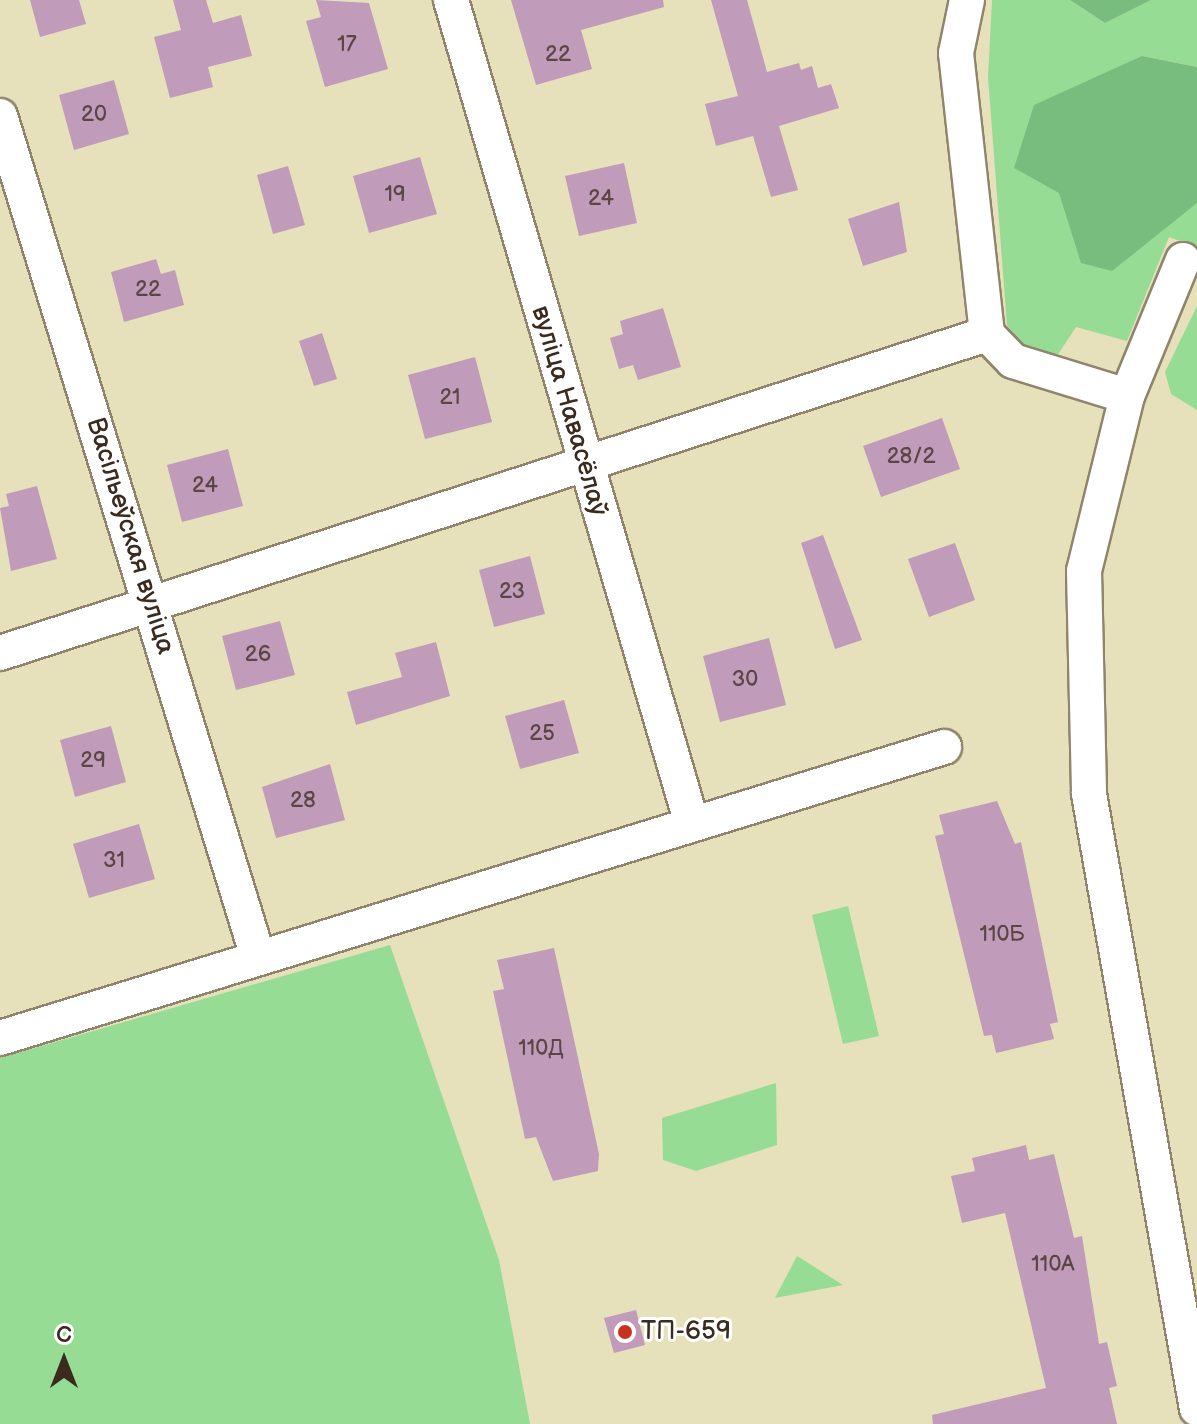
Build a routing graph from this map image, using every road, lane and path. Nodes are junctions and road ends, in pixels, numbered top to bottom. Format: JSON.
{"nodes":[{"id":1,"x":451,"y":0,"type":"edge"},
{"id":2,"x":967,"y":0,"type":"edge"},
{"id":3,"x":0,"y":116,"type":"edge"},
{"id":4,"x":1183,"y":260,"type":"dead end"},
{"id":5,"x":987,"y":334,"type":"junction"},
{"id":6,"x":1127,"y":396,"type":"junction"},
{"id":7,"x":584,"y":463,"type":"junction"},
{"id":8,"x":150,"y":599,"type":"junction"},
{"id":9,"x":0,"y":653,"type":"edge"},
{"id":10,"x":944,"y":747,"type":"dead end"},
{"id":11,"x":691,"y":821,"type":"junction"},
{"id":12,"x":258,"y":957,"type":"junction"},
{"id":13,"x":0,"y":1038,"type":"edge"},
{"id":14,"x":1197,"y":1409,"type":"edge"}],
"edges":[{"from":1,"to":7,"type":"street","name":"вуліца Навасёлаў"},
{"from":2,"to":5,"type":"street"},
{"from":3,"to":8,"type":"street","name":"Васільеўская вуліца"},
{"from":4,"to":6,"type":"street"},
{"from":5,"to":6,"type":"street"},
{"from":5,"to":7,"type":"street"},
{"from":6,"to":14,"type":"street"},
{"from":7,"to":8,"type":"street"},
{"from":7,"to":11,"type":"street","name":"вуліца Навасёлаў"},
{"from":8,"to":9,"type":"street"},
{"from":8,"to":12,"type":"street","name":"Васільеўская вуліца"},
{"from":10,"to":11,"type":"street"},
{"from":11,"to":12,"type":"street"},
{"from":12,"to":13,"type":"street"}]}
